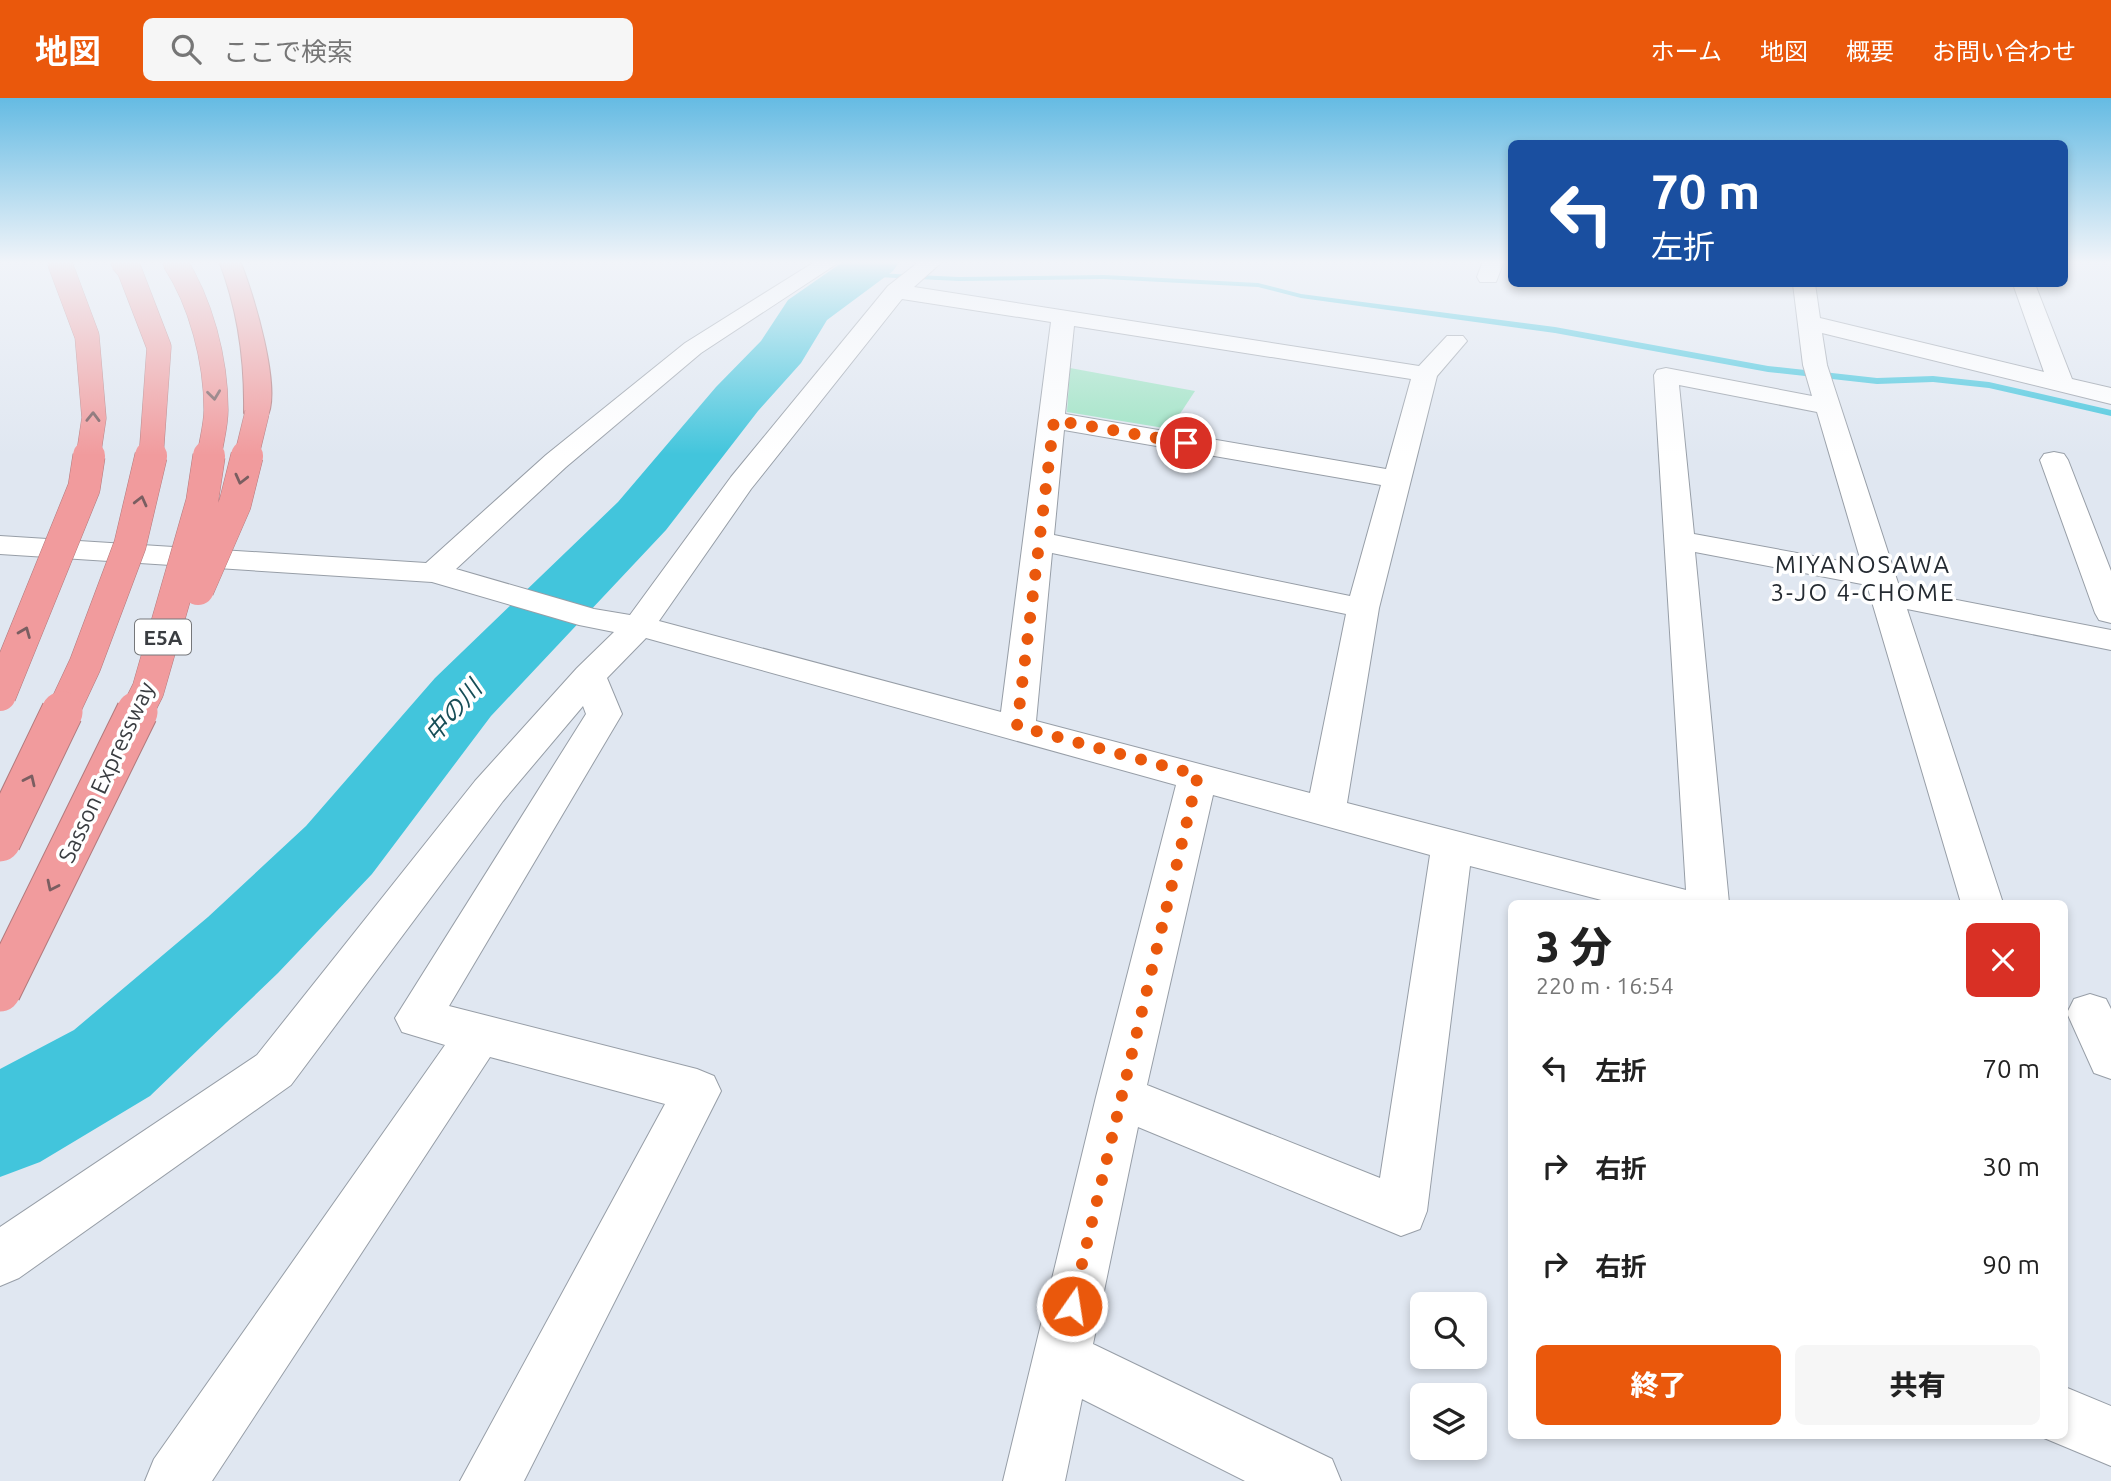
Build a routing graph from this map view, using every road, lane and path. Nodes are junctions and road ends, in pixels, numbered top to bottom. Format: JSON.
{"nodes":[{"id":1,"x":83,"y":326,"type":"edge"},
{"id":2,"x":151,"y":326,"type":"edge"},
{"id":3,"x":202,"y":326,"type":"edge"},
{"id":4,"x":249,"y":326,"type":"edge"},
{"id":5,"x":729,"y":326,"type":"edge"},
{"id":6,"x":873,"y":326,"type":"edge"},
{"id":7,"x":1062,"y":326,"type":"edge"},
{"id":8,"x":1106,"y":326,"type":"edge"},
{"id":9,"x":1811,"y":326,"type":"edge"},
{"id":10,"x":1820,"y":326,"type":"edge"},
{"id":11,"x":2039,"y":326,"type":"edge"},
{"id":12,"x":1455,"y":341,"type":"dead end"},
{"id":13,"x":1425,"y":374,"type":"junction"},
{"id":14,"x":2061,"y":384,"type":"junction"},
{"id":15,"x":1823,"y":388,"type":"junction"},
{"id":16,"x":2111,"y":396,"type":"edge"},
{"id":17,"x":1054,"y":420,"type":"junction"},
{"id":18,"x":2054,"y":460,"type":"dead end"},
{"id":19,"x":1397,"y":479,"type":"junction"},
{"id":20,"x":1679,"y":540,"type":"junction"},
{"id":21,"x":1040,"y":541,"type":"junction"},
{"id":22,"x":0,"y":545,"type":"edge"},
{"id":23,"x":434,"y":572,"type":"junction"},
{"id":24,"x":1881,"y":586,"type":"junction"},
{"id":25,"x":1363,"y":608,"type":"junction"},
{"id":26,"x":2111,"y":613,"type":"edge"},
{"id":27,"x":639,"y":626,"type":"junction"},
{"id":28,"x":2111,"y":640,"type":"edge"},
{"id":29,"x":589,"y":676,"type":"junction"},
{"id":30,"x":148,"y":690,"type":"junction"},
{"id":31,"x":0,"y":695,"type":"edge"},
{"id":32,"x":1017,"y":726,"type":"junction"},
{"id":33,"x":1198,"y":775,"type":"junction"},
{"id":34,"x":1326,"y":809,"type":"junction"},
{"id":35,"x":0,"y":842,"type":"edge"},
{"id":36,"x":1452,"y":846,"type":"junction"},
{"id":37,"x":1664,"y":900,"type":"edge"},
{"id":38,"x":1708,"y":900,"type":"edge"},
{"id":39,"x":1981,"y":900,"type":"edge"},
{"id":40,"x":0,"y":991,"type":"edge"},
{"id":41,"x":2089,"y":1012,"type":"edge"},
{"id":42,"x":479,"y":1034,"type":"junction"},
{"id":43,"x":2111,"y":1058,"type":"edge"},
{"id":44,"x":1120,"y":1097,"type":"junction"},
{"id":45,"x":0,"y":1259,"type":"edge"},
{"id":46,"x":1060,"y":1358,"type":"junction"},
{"id":47,"x":2068,"y":1418,"type":"edge"},
{"id":48,"x":2111,"y":1436,"type":"edge"},
{"id":49,"x":176,"y":1481,"type":"edge"},
{"id":50,"x":491,"y":1481,"type":"edge"},
{"id":51,"x":1034,"y":1481,"type":"edge"},
{"id":52,"x":1310,"y":1481,"type":"edge"}],
"edges":[{"from":31,"to":1,"type":"highway","one_way":true,"bridge":true},
{"from":35,"to":2,"type":"highway","number":"E5A","one_way":true,"bridge":true},
{"from":3,"to":30,"type":"highway","name":"Sasson Expressway","number":"E5A","one_way":true,"bridge":true},
{"from":4,"to":30,"type":"highway","one_way":true,"bridge":true},
{"from":5,"to":23,"type":"street"},
{"from":6,"to":27,"type":"street"},
{"from":7,"to":17,"type":"street"},
{"from":8,"to":13,"type":"street"},
{"from":9,"to":15,"type":"street"},
{"from":10,"to":14,"type":"street"},
{"from":11,"to":14,"type":"street"},
{"from":12,"to":13,"type":"street"},
{"from":13,"to":19,"type":"street"},
{"from":14,"to":16,"type":"street"},
{"from":15,"to":20,"type":"street"},
{"from":15,"to":24,"type":"street"},
{"from":17,"to":19,"type":"street"},
{"from":17,"to":21,"type":"street"},
{"from":18,"to":26,"type":"street"},
{"from":19,"to":25,"type":"street"},
{"from":20,"to":24,"type":"street"},
{"from":20,"to":38,"type":"street"},
{"from":21,"to":25,"type":"street"},
{"from":21,"to":32,"type":"street"},
{"from":22,"to":23,"type":"street"},
{"from":23,"to":27,"type":"street"},
{"from":24,"to":28,"type":"street"},
{"from":24,"to":39,"type":"street"},
{"from":25,"to":34,"type":"street"},
{"from":27,"to":29,"type":"street"},
{"from":27,"to":32,"type":"street"},
{"from":29,"to":42,"type":"street"},
{"from":29,"to":45,"type":"street"},
{"from":30,"to":40,"type":"highway","name":"Sasson Expressway","number":"E5A","one_way":true,"bridge":true},
{"from":32,"to":33,"type":"street"},
{"from":33,"to":34,"type":"street"},
{"from":33,"to":44,"type":"street"},
{"from":34,"to":36,"type":"street"},
{"from":36,"to":37,"type":"street"},
{"from":36,"to":44,"type":"street"},
{"from":41,"to":43,"type":"street"},
{"from":42,"to":49,"type":"street"},
{"from":42,"to":50,"type":"street"},
{"from":44,"to":46,"type":"street"},
{"from":46,"to":51,"type":"street"},
{"from":46,"to":52,"type":"street"},
{"from":47,"to":48,"type":"street"}]}
